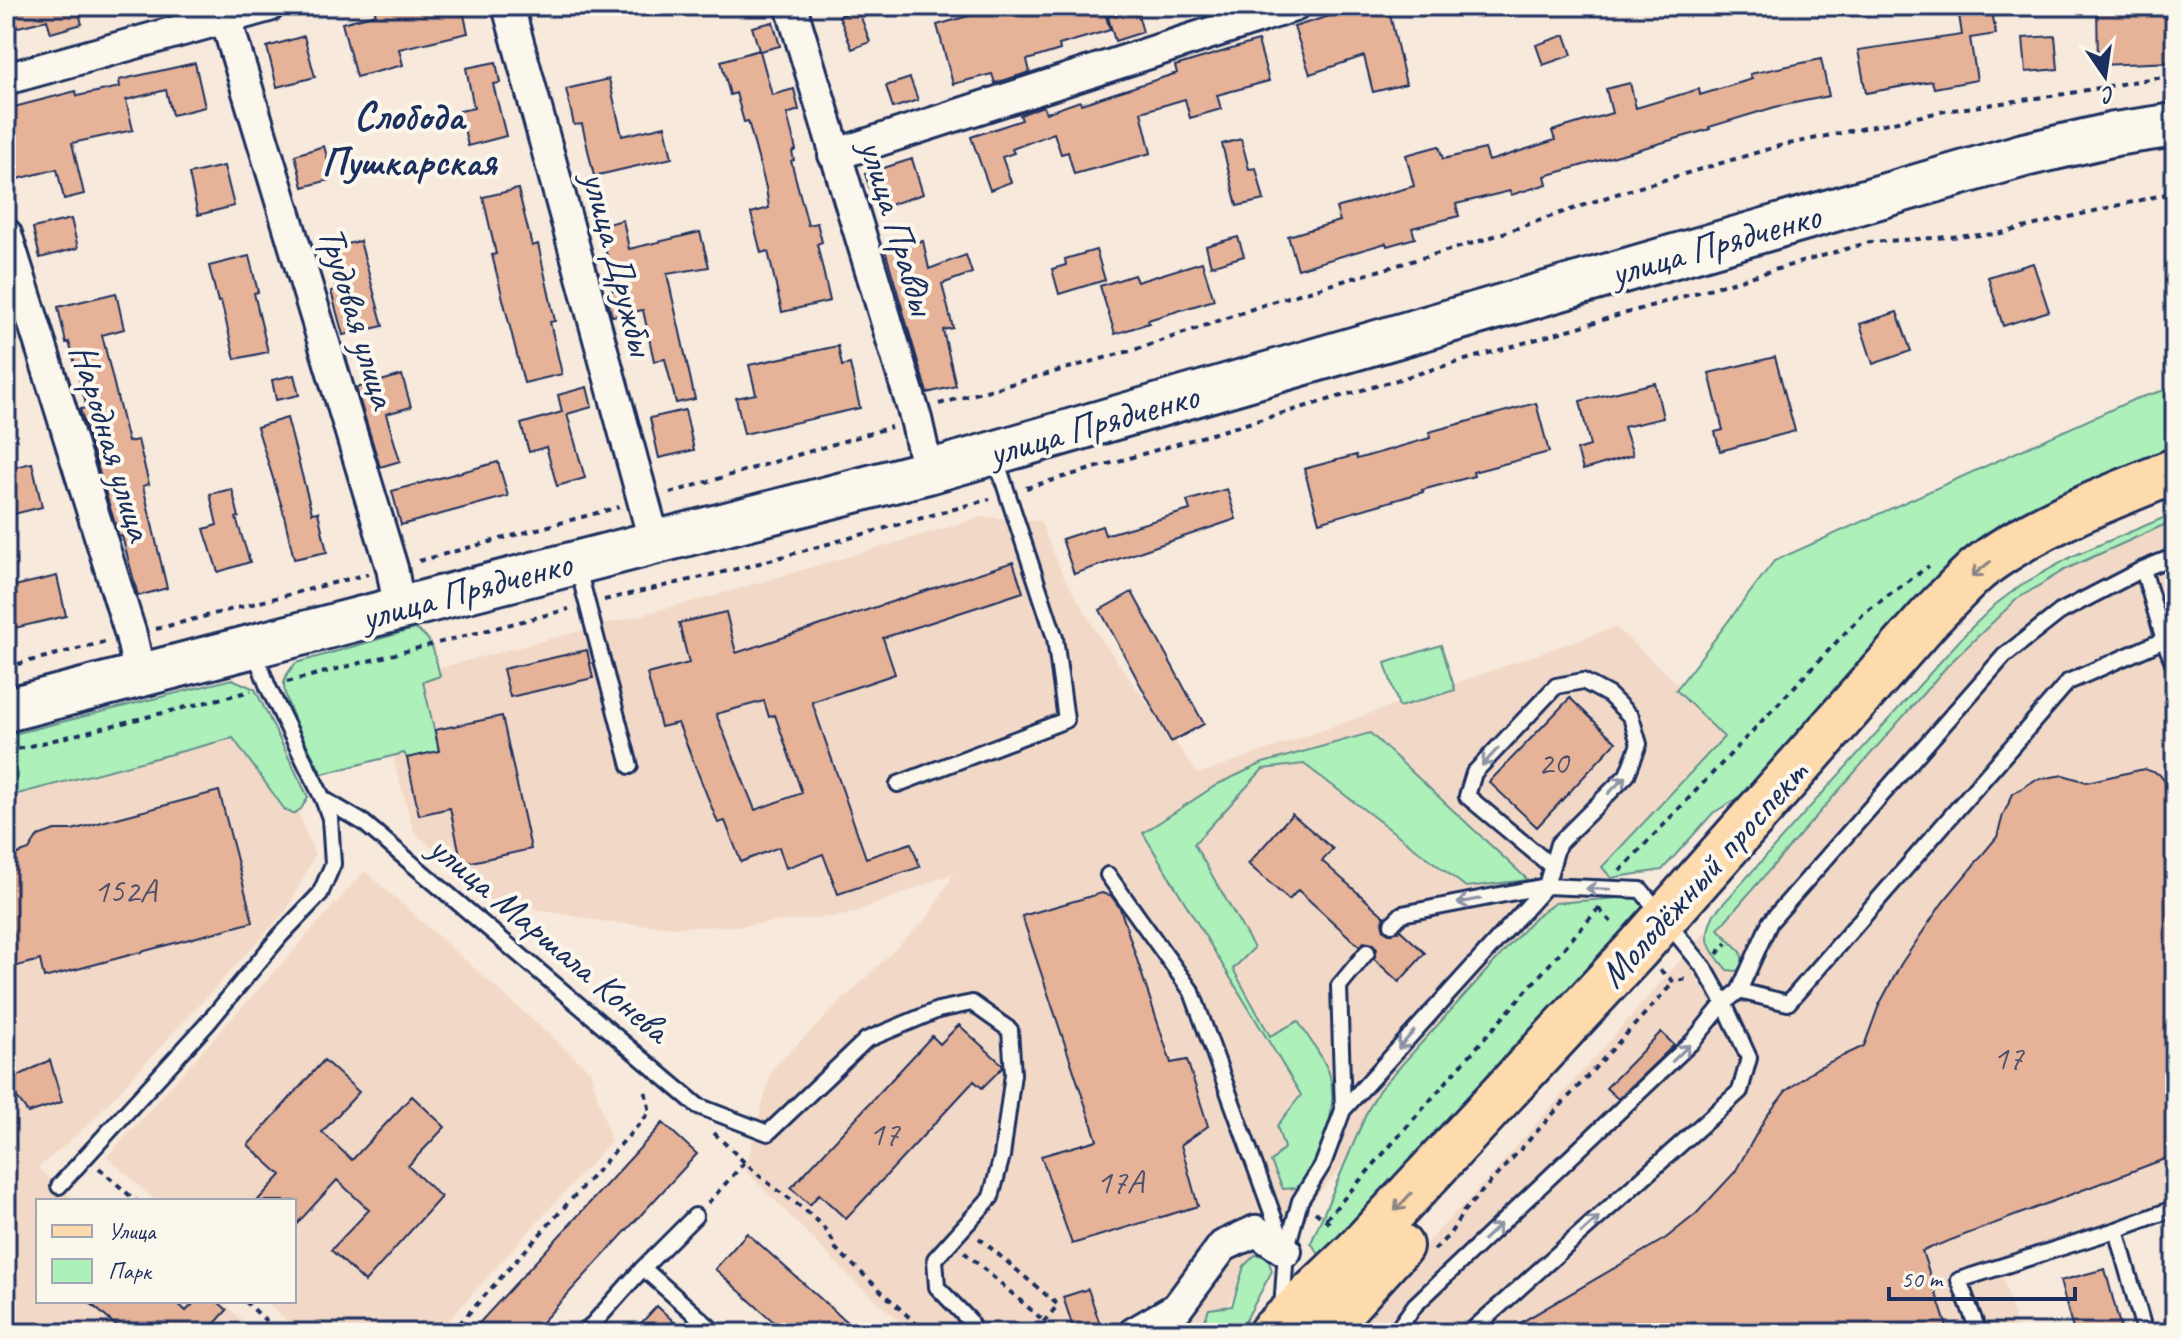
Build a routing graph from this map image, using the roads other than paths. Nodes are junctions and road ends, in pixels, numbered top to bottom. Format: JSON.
{"nodes":[{"id":1,"x":269,"y":6,"type":"edge"},
{"id":2,"x":508,"y":6,"type":"edge"},
{"id":3,"x":791,"y":6,"type":"edge"},
{"id":4,"x":1294,"y":6,"type":"edge"},
{"id":5,"x":224,"y":12,"type":"edge"},
{"id":6,"x":6,"y":79,"type":"edge"},
{"id":7,"x":2175,"y":125,"type":"edge"},
{"id":8,"x":834,"y":155,"type":"junction"},
{"id":9,"x":6,"y":234,"type":"edge"},
{"id":10,"x":994,"y":452,"type":"junction"},
{"id":11,"x":2175,"y":471,"type":"edge"},
{"id":12,"x":928,"y":472,"type":"junction"},
{"id":13,"x":2175,"y":500,"type":"edge"},
{"id":14,"x":654,"y":540,"type":"junction"},
{"id":15,"x":2175,"y":556,"type":"edge"},
{"id":16,"x":576,"y":561,"type":"junction"},
{"id":17,"x":2143,"y":569,"type":"junction"},
{"id":18,"x":396,"y":587,"type":"junction"},
{"id":19,"x":2169,"y":638,"type":"edge"},
{"id":20,"x":253,"y":647,"type":"junction"},
{"id":21,"x":135,"y":655,"type":"junction"},
{"id":22,"x":2175,"y":667,"type":"edge"},
{"id":23,"x":6,"y":710,"type":"edge"},
{"id":24,"x":630,"y":766,"type":"dead end"},
{"id":25,"x":898,"y":784,"type":"dead end"},
{"id":26,"x":323,"y":799,"type":"junction"},
{"id":27,"x":1550,"y":865,"type":"junction"},
{"id":28,"x":1108,"y":875,"type":"dead end"},
{"id":29,"x":1546,"y":886,"type":"junction"},
{"id":30,"x":1392,"y":924,"type":"dead end"},
{"id":31,"x":1672,"y":927,"type":"junction"},
{"id":32,"x":1367,"y":952,"type":"dead end"},
{"id":33,"x":1739,"y":991,"type":"junction"},
{"id":34,"x":1724,"y":1003,"type":"junction"},
{"id":35,"x":1343,"y":1110,"type":"junction"},
{"id":36,"x":59,"y":1186,"type":"dead end"},
{"id":37,"x":2175,"y":1208,"type":"edge"},
{"id":38,"x":695,"y":1216,"type":"road end"},
{"id":39,"x":2116,"y":1230,"type":"junction"},
{"id":40,"x":1286,"y":1251,"type":"junction"},
{"id":41,"x":643,"y":1268,"type":"junction"},
{"id":42,"x":1291,"y":1330,"type":"edge"},
{"id":43,"x":585,"y":1333,"type":"edge"},
{"id":44,"x":716,"y":1333,"type":"edge"},
{"id":45,"x":974,"y":1333,"type":"edge"},
{"id":46,"x":1134,"y":1333,"type":"edge"},
{"id":47,"x":1395,"y":1333,"type":"edge"},
{"id":48,"x":1469,"y":1333,"type":"edge"},
{"id":49,"x":1979,"y":1333,"type":"edge"},
{"id":50,"x":2145,"y":1333,"type":"edge"}],
"edges":[{"from":1,"to":5,"type":"street"},
{"from":2,"to":14,"type":"street","name":"улица Дружбы"},
{"from":3,"to":8,"type":"street","name":"улица Правды"},
{"from":4,"to":8,"type":"street"},
{"from":5,"to":6,"type":"street"},
{"from":5,"to":18,"type":"street","name":"Трудовая улица"},
{"from":7,"to":10,"type":"main road","name":"улица Прядченко"},
{"from":8,"to":12,"type":"street","name":"улица Правды"},
{"from":9,"to":21,"type":"street","name":"Народная улица"},
{"from":10,"to":12,"type":"main road","name":"улица Прядченко"},
{"from":10,"to":25,"type":"lane"},
{"from":11,"to":31,"type":"main road","name":"Молодёжный проспект","one_way":true},
{"from":12,"to":14,"type":"main road","name":"улица Прядченко"},
{"from":13,"to":31,"type":"main road","name":"Молодёжный проспект"},
{"from":14,"to":16,"type":"main road","name":"улица Прядченко"},
{"from":15,"to":17,"type":"lane"},
{"from":16,"to":18,"type":"main road","name":"улица Прядченко"},
{"from":16,"to":24,"type":"lane"},
{"from":17,"to":19,"type":"lane"},
{"from":17,"to":33,"type":"lane"},
{"from":18,"to":20,"type":"main road","name":"улица Прядченко"},
{"from":19,"to":22,"type":"lane"},
{"from":19,"to":33,"type":"lane"},
{"from":20,"to":21,"type":"main road","name":"улица Прядченко"},
{"from":20,"to":26,"type":"lane"},
{"from":21,"to":23,"type":"main road","name":"улица Прядченко"},
{"from":26,"to":36,"type":"lane"},
{"from":26,"to":45,"type":"lane","name":"улица Маршала Конева"},
{"from":27,"to":27,"type":"lane","one_way":true},
{"from":27,"to":29,"type":"lane"},
{"from":28,"to":40,"type":"lane"},
{"from":29,"to":30,"type":"lane","one_way":true},
{"from":31,"to":29,"type":"lane","one_way":true},
{"from":29,"to":35,"type":"lane","one_way":true},
{"from":31,"to":34,"type":"lane"},
{"from":31,"to":42,"type":"main road","name":"Молодёжный проспект"},
{"from":32,"to":35,"type":"lane"},
{"from":33,"to":34,"type":"lane"},
{"from":47,"to":34,"type":"lane","one_way":true},
{"from":48,"to":34,"type":"lane","one_way":true},
{"from":35,"to":40,"type":"lane"},
{"from":37,"to":39,"type":"lane"},
{"from":38,"to":41,"type":"lane"},
{"from":39,"to":49,"type":"lane"},
{"from":39,"to":50,"type":"lane"},
{"from":40,"to":42,"type":"lane"},
{"from":40,"to":46,"type":"street"},
{"from":41,"to":43,"type":"lane"},
{"from":41,"to":44,"type":"lane"}]}
